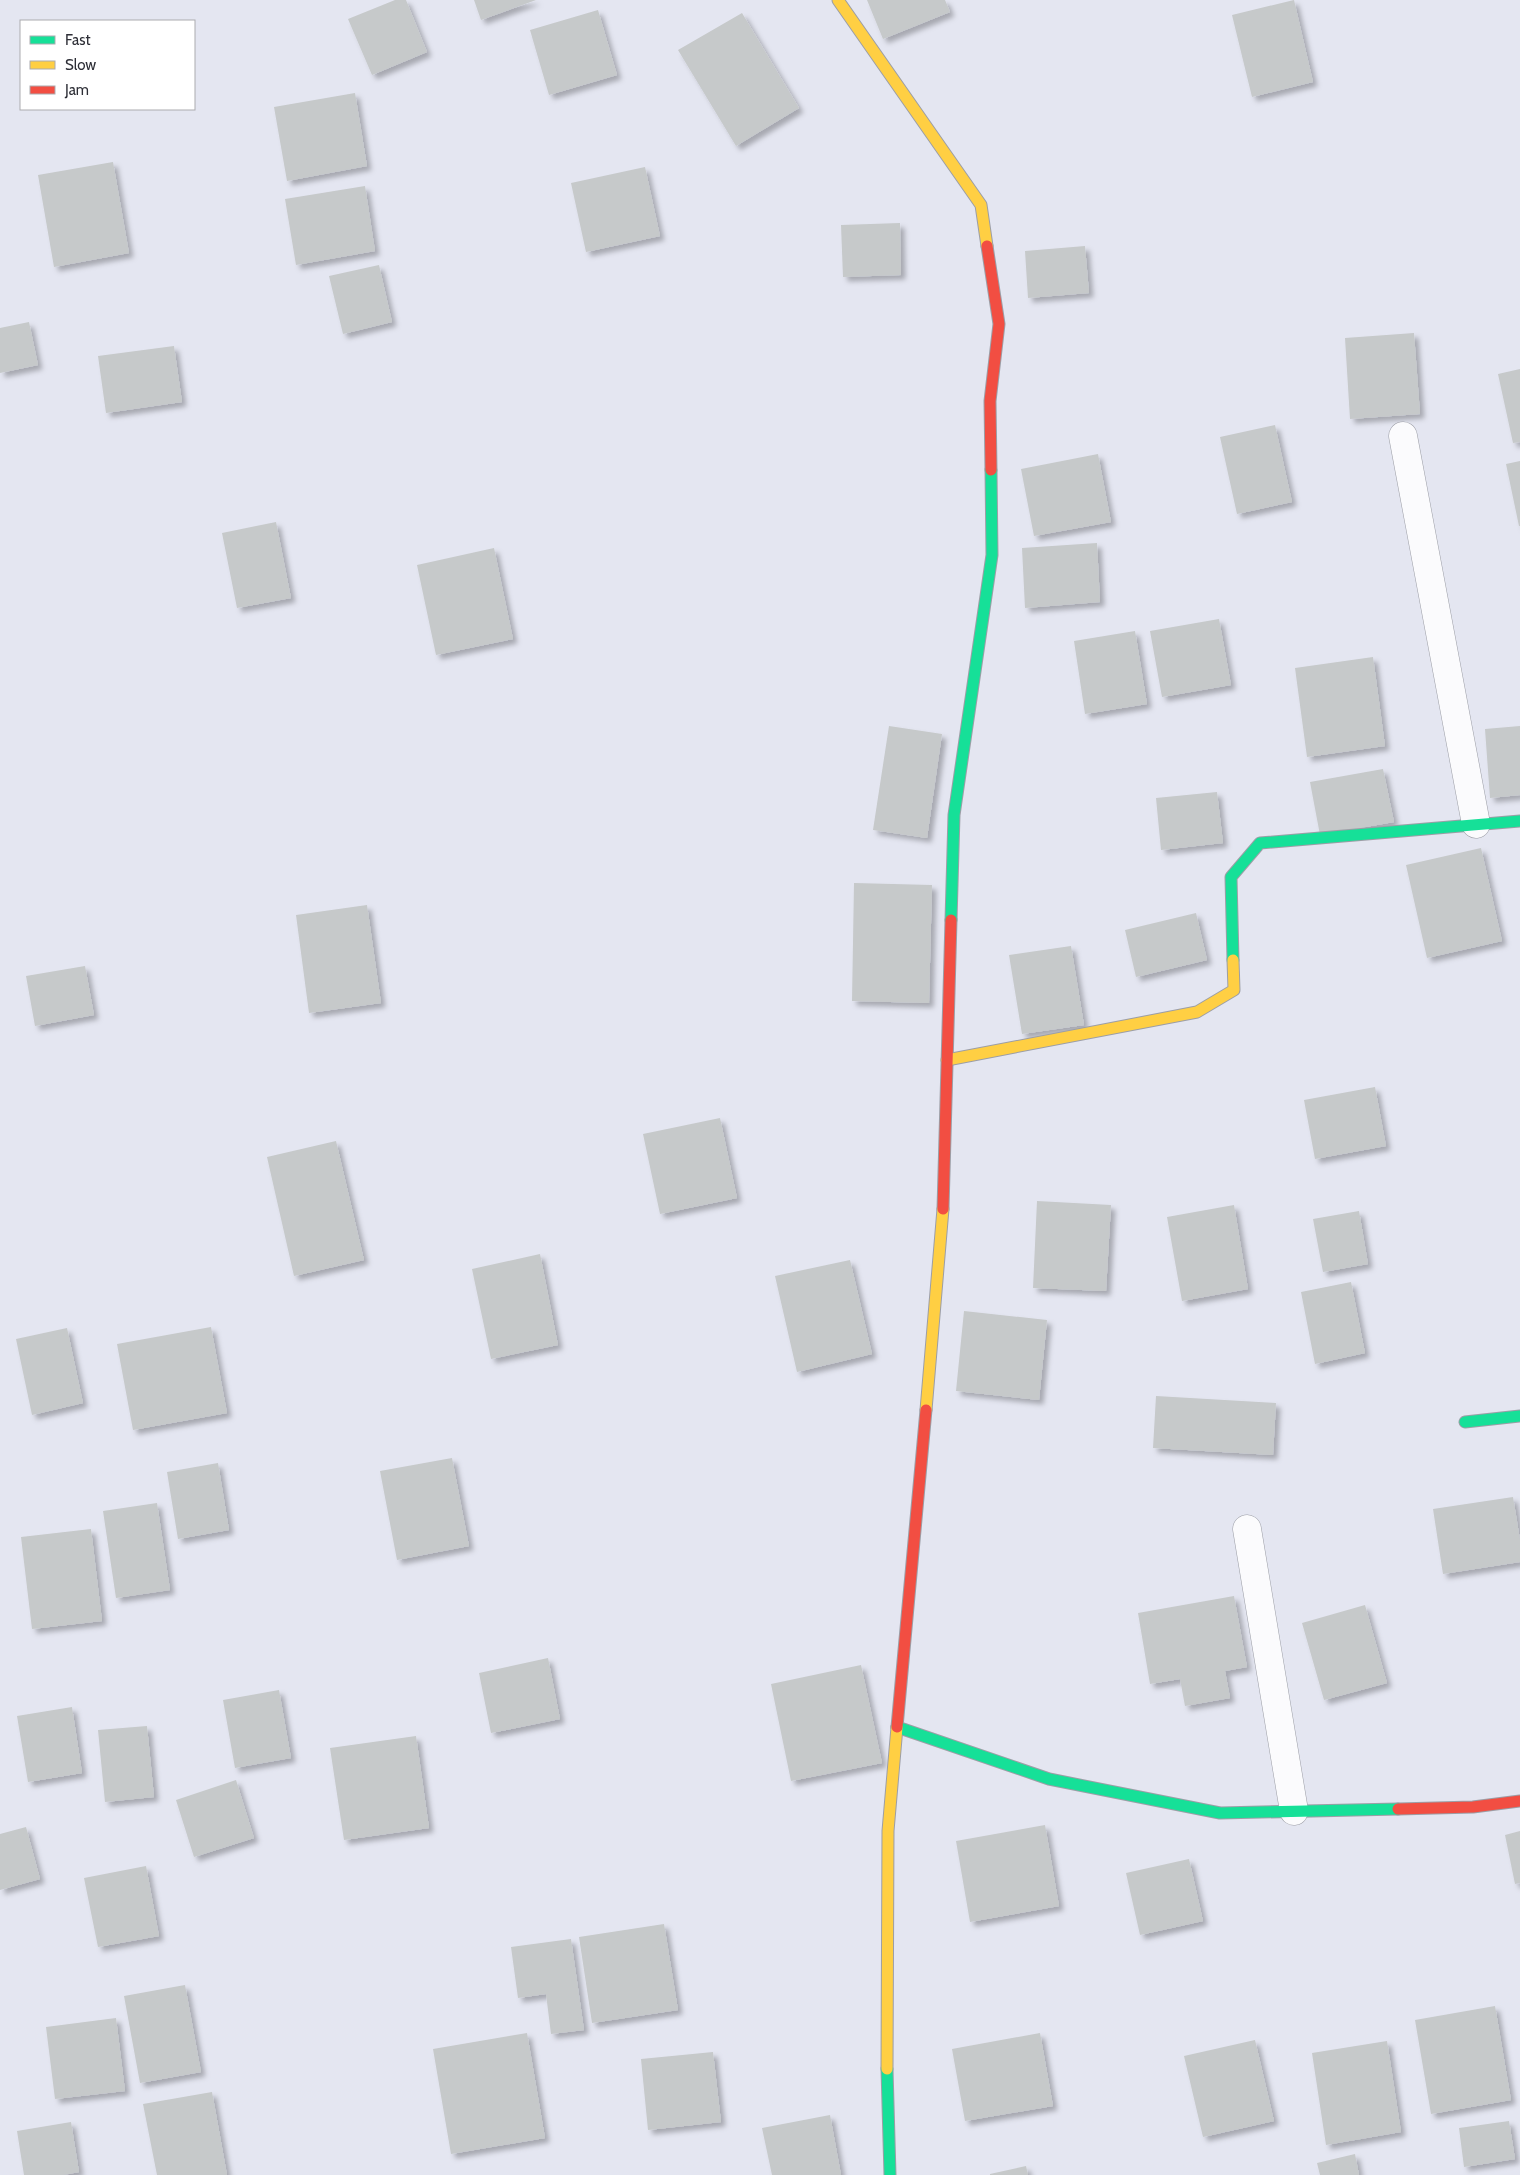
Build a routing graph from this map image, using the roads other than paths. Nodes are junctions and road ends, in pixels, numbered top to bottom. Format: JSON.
{"nodes":[{"id":1,"x":838,"y":0,"type":"edge"},
{"id":2,"x":1403,"y":436,"type":"dead end"},
{"id":3,"x":1520,"y":821,"type":"edge"},
{"id":4,"x":1476,"y":824,"type":"junction"},
{"id":5,"x":947,"y":1060,"type":"junction"},
{"id":6,"x":1520,"y":1416,"type":"edge"},
{"id":7,"x":1465,"y":1422,"type":"dead end"},
{"id":8,"x":1247,"y":1529,"type":"dead end"},
{"id":9,"x":898,"y":1727,"type":"junction"},
{"id":10,"x":1520,"y":1801,"type":"edge"},
{"id":11,"x":1294,"y":1811,"type":"junction"},
{"id":12,"x":890,"y":2175,"type":"edge"}],
"edges":[{"from":1,"to":5,"type":"main road"},
{"from":2,"to":4,"type":"street"},
{"from":3,"to":4,"type":"main road"},
{"from":4,"to":5,"type":"main road"},
{"from":5,"to":9,"type":"main road"},
{"from":6,"to":7,"type":"main road"},
{"from":8,"to":11,"type":"street"},
{"from":9,"to":11,"type":"main road"},
{"from":9,"to":12,"type":"main road"},
{"from":10,"to":11,"type":"main road"}]}
